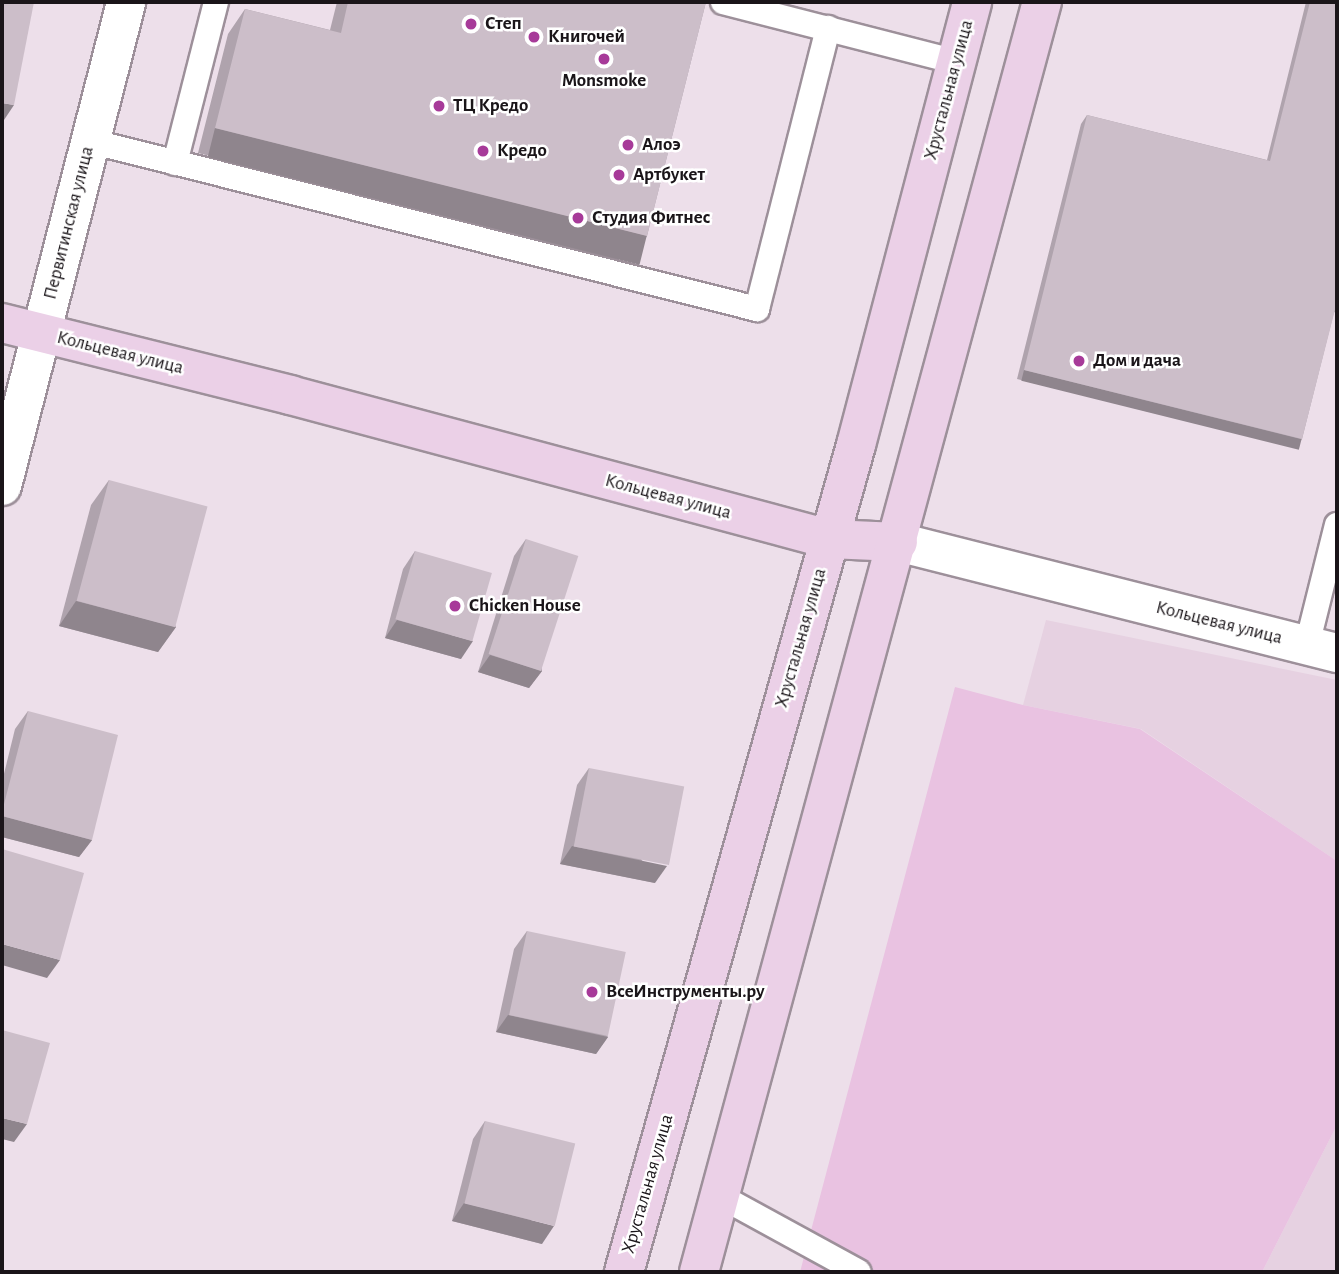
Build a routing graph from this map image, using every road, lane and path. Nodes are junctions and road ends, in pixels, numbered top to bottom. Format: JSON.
{"nodes":[{"id":1,"x":126,"y":2,"type":"edge"},
{"id":2,"x":216,"y":2,"type":"edge"},
{"id":3,"x":723,"y":2,"type":"edge"},
{"id":4,"x":972,"y":2,"type":"edge"},
{"id":5,"x":1042,"y":2,"type":"edge"},
{"id":6,"x":828,"y":28,"type":"junction"},
{"id":7,"x":956,"y":62,"type":"junction"},
{"id":8,"x":90,"y":141,"type":"junction"},
{"id":9,"x":175,"y":163,"type":"junction"},
{"id":10,"x":2,"y":323,"type":"edge"},
{"id":11,"x":41,"y":333,"type":"junction"},
{"id":12,"x":2,"y":486,"type":"edge"},
{"id":13,"x":1337,"y":525,"type":"edge"},
{"id":14,"x":829,"y":540,"type":"junction"},
{"id":15,"x":898,"y":542,"type":"junction"},
{"id":16,"x":1322,"y":649,"type":"edge"},
{"id":17,"x":720,"y":1196,"type":"junction"},
{"id":18,"x":624,"y":1272,"type":"edge"},
{"id":19,"x":699,"y":1272,"type":"edge"},
{"id":20,"x":859,"y":1272,"type":"edge"}],
"edges":[{"from":1,"to":8,"type":"street","name":"Первитинская улица"},
{"from":2,"to":9,"type":"lane"},
{"from":3,"to":6,"type":"lane"},
{"from":4,"to":7,"type":"main road","name":"Хрустальная улица"},
{"from":5,"to":15,"type":"main road"},
{"from":6,"to":7,"type":"lane"},
{"from":6,"to":9,"type":"lane"},
{"from":7,"to":14,"type":"main road","name":"Хрустальная улица"},
{"from":8,"to":9,"type":"lane"},
{"from":8,"to":11,"type":"street","name":"Первитинская улица"},
{"from":10,"to":11,"type":"main road","name":"Кольцевая улица"},
{"from":11,"to":12,"type":"street","name":"Первитинская улица"},
{"from":11,"to":14,"type":"main road","name":"Кольцевая улица"},
{"from":13,"to":16,"type":"lane"},
{"from":14,"to":15,"type":"main road","name":"Кольцевая улица"},
{"from":14,"to":18,"type":"main road","name":"Хрустальная улица"},
{"from":15,"to":16,"type":"street","name":"Кольцевая улица"},
{"from":15,"to":17,"type":"main road"},
{"from":17,"to":19,"type":"main road"},
{"from":17,"to":20,"type":"lane"}]}
